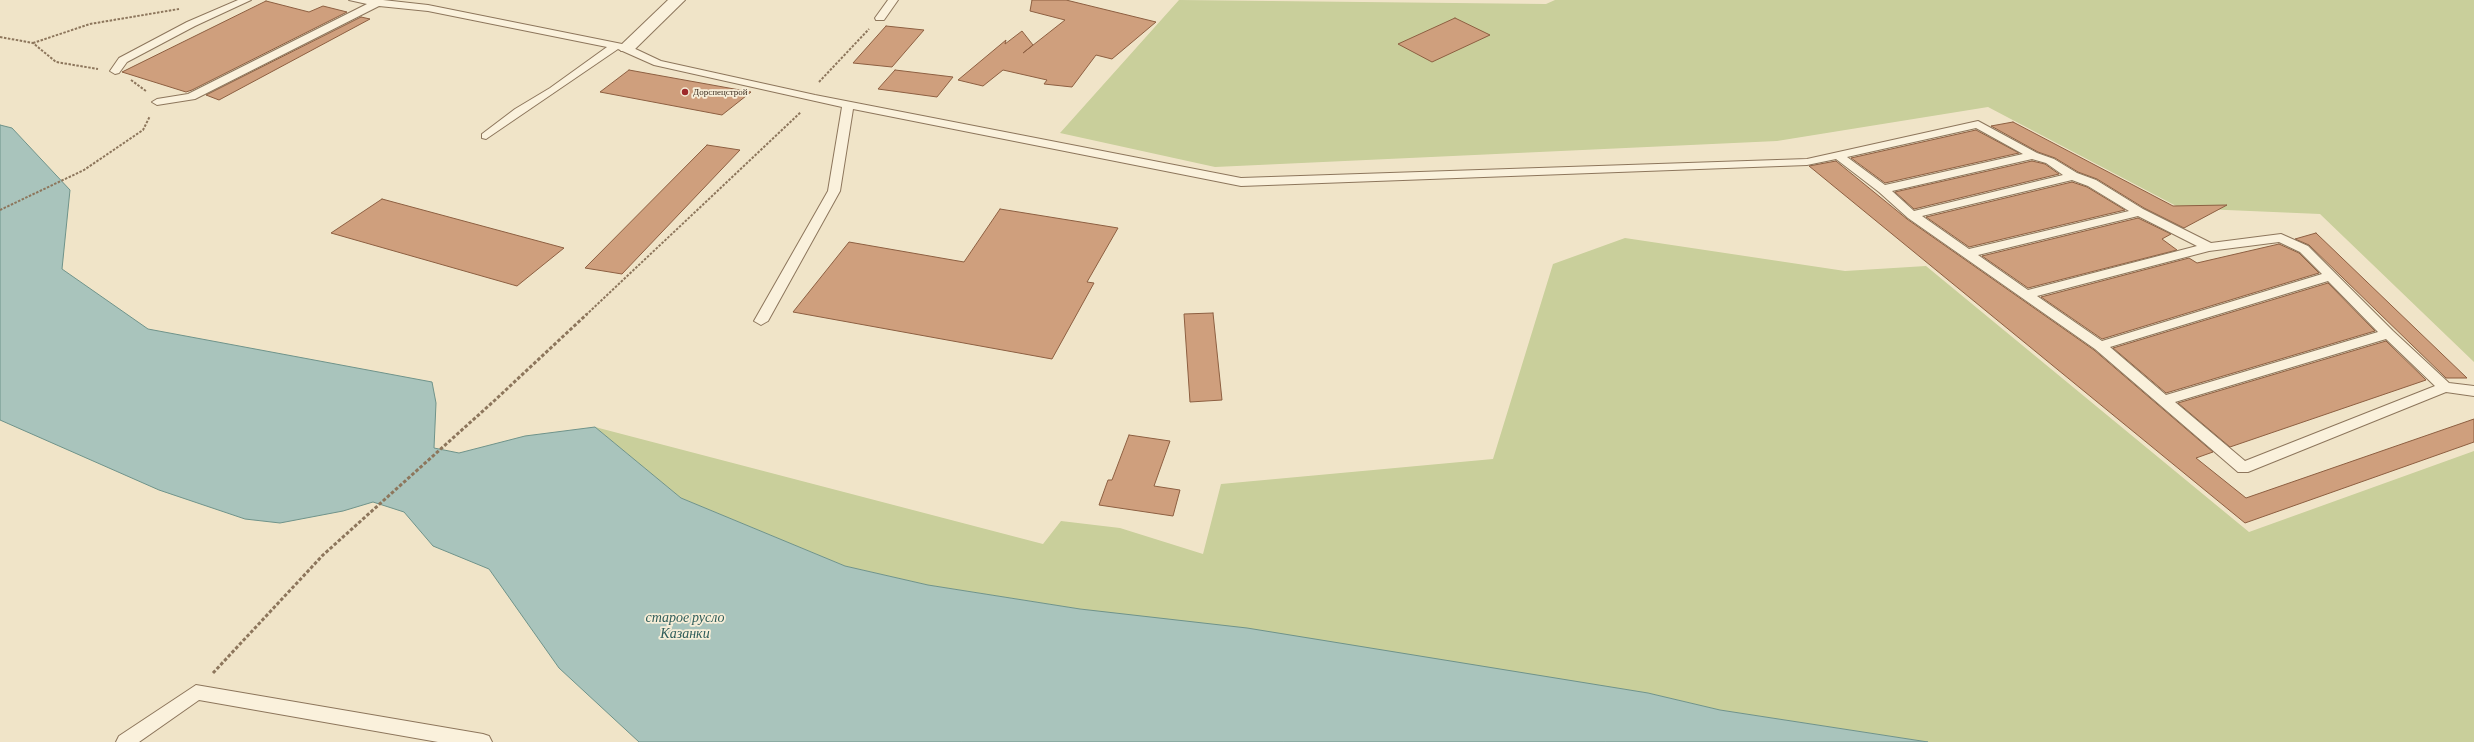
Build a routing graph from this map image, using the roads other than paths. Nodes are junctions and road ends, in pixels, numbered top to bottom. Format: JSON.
{"nodes":[{"id":1,"x":246,"y":0,"type":"edge"},
{"id":2,"x":354,"y":0,"type":"edge"},
{"id":3,"x":677,"y":0,"type":"edge"},
{"id":4,"x":893,"y":0,"type":"edge"},
{"id":5,"x":380,"y":1,"type":"junction"},
{"id":6,"x":880,"y":18,"type":"road end"},
{"id":7,"x":621,"y":47,"type":"junction"},
{"id":8,"x":115,"y":71,"type":"road end"},
{"id":9,"x":157,"y":102,"type":"road end"},
{"id":10,"x":848,"y":104,"type":"junction"},
{"id":11,"x":486,"y":136,"type":"dead end"},
{"id":12,"x":1836,"y":154,"type":"junction"},
{"id":13,"x":2033,"y":154,"type":"junction"},
{"id":14,"x":2073,"y":176,"type":"junction"},
{"id":15,"x":1884,"y":188,"type":"junction"},
{"id":16,"x":2139,"y":212,"type":"junction"},
{"id":17,"x":1912,"y":215,"type":"junction"},
{"id":18,"x":2209,"y":247,"type":"junction"},
{"id":19,"x":1969,"y":253,"type":"junction"},
{"id":20,"x":2330,"y":276,"type":"junction"},
{"id":21,"x":2027,"y":294,"type":"junction"},
{"id":22,"x":761,"y":321,"type":"dead end"},
{"id":23,"x":2388,"y":334,"type":"junction"},
{"id":24,"x":2100,"y":346,"type":"junction"},
{"id":25,"x":2445,"y":388,"type":"junction"},
{"id":26,"x":2474,"y":391,"type":"edge"},
{"id":27,"x":2166,"y":400,"type":"junction"},
{"id":28,"x":124,"y":742,"type":"edge"},
{"id":29,"x":483,"y":742,"type":"edge"}],
"edges":[{"from":1,"to":8,"type":"lane"},
{"from":2,"to":5,"type":"lane"},
{"from":3,"to":7,"type":"street"},
{"from":4,"to":6,"type":"lane"},
{"from":5,"to":7,"type":"lane"},
{"from":5,"to":9,"type":"lane"},
{"from":7,"to":10,"type":"lane"},
{"from":7,"to":11,"type":"lane"},
{"from":10,"to":12,"type":"lane"},
{"from":10,"to":22,"type":"lane"},
{"from":12,"to":13,"type":"lane"},
{"from":12,"to":15,"type":"lane"},
{"from":13,"to":14,"type":"lane"},
{"from":13,"to":15,"type":"lane"},
{"from":14,"to":16,"type":"lane"},
{"from":14,"to":17,"type":"lane"},
{"from":15,"to":17,"type":"lane"},
{"from":16,"to":18,"type":"lane"},
{"from":16,"to":19,"type":"lane"},
{"from":17,"to":19,"type":"lane"},
{"from":18,"to":20,"type":"lane"},
{"from":18,"to":21,"type":"lane"},
{"from":19,"to":21,"type":"lane"},
{"from":20,"to":23,"type":"lane"},
{"from":20,"to":24,"type":"lane"},
{"from":21,"to":24,"type":"lane"},
{"from":23,"to":25,"type":"lane"},
{"from":23,"to":27,"type":"lane"},
{"from":24,"to":27,"type":"lane"},
{"from":25,"to":26,"type":"lane"},
{"from":25,"to":27,"type":"lane"},
{"from":28,"to":29,"type":"lane"}]}
